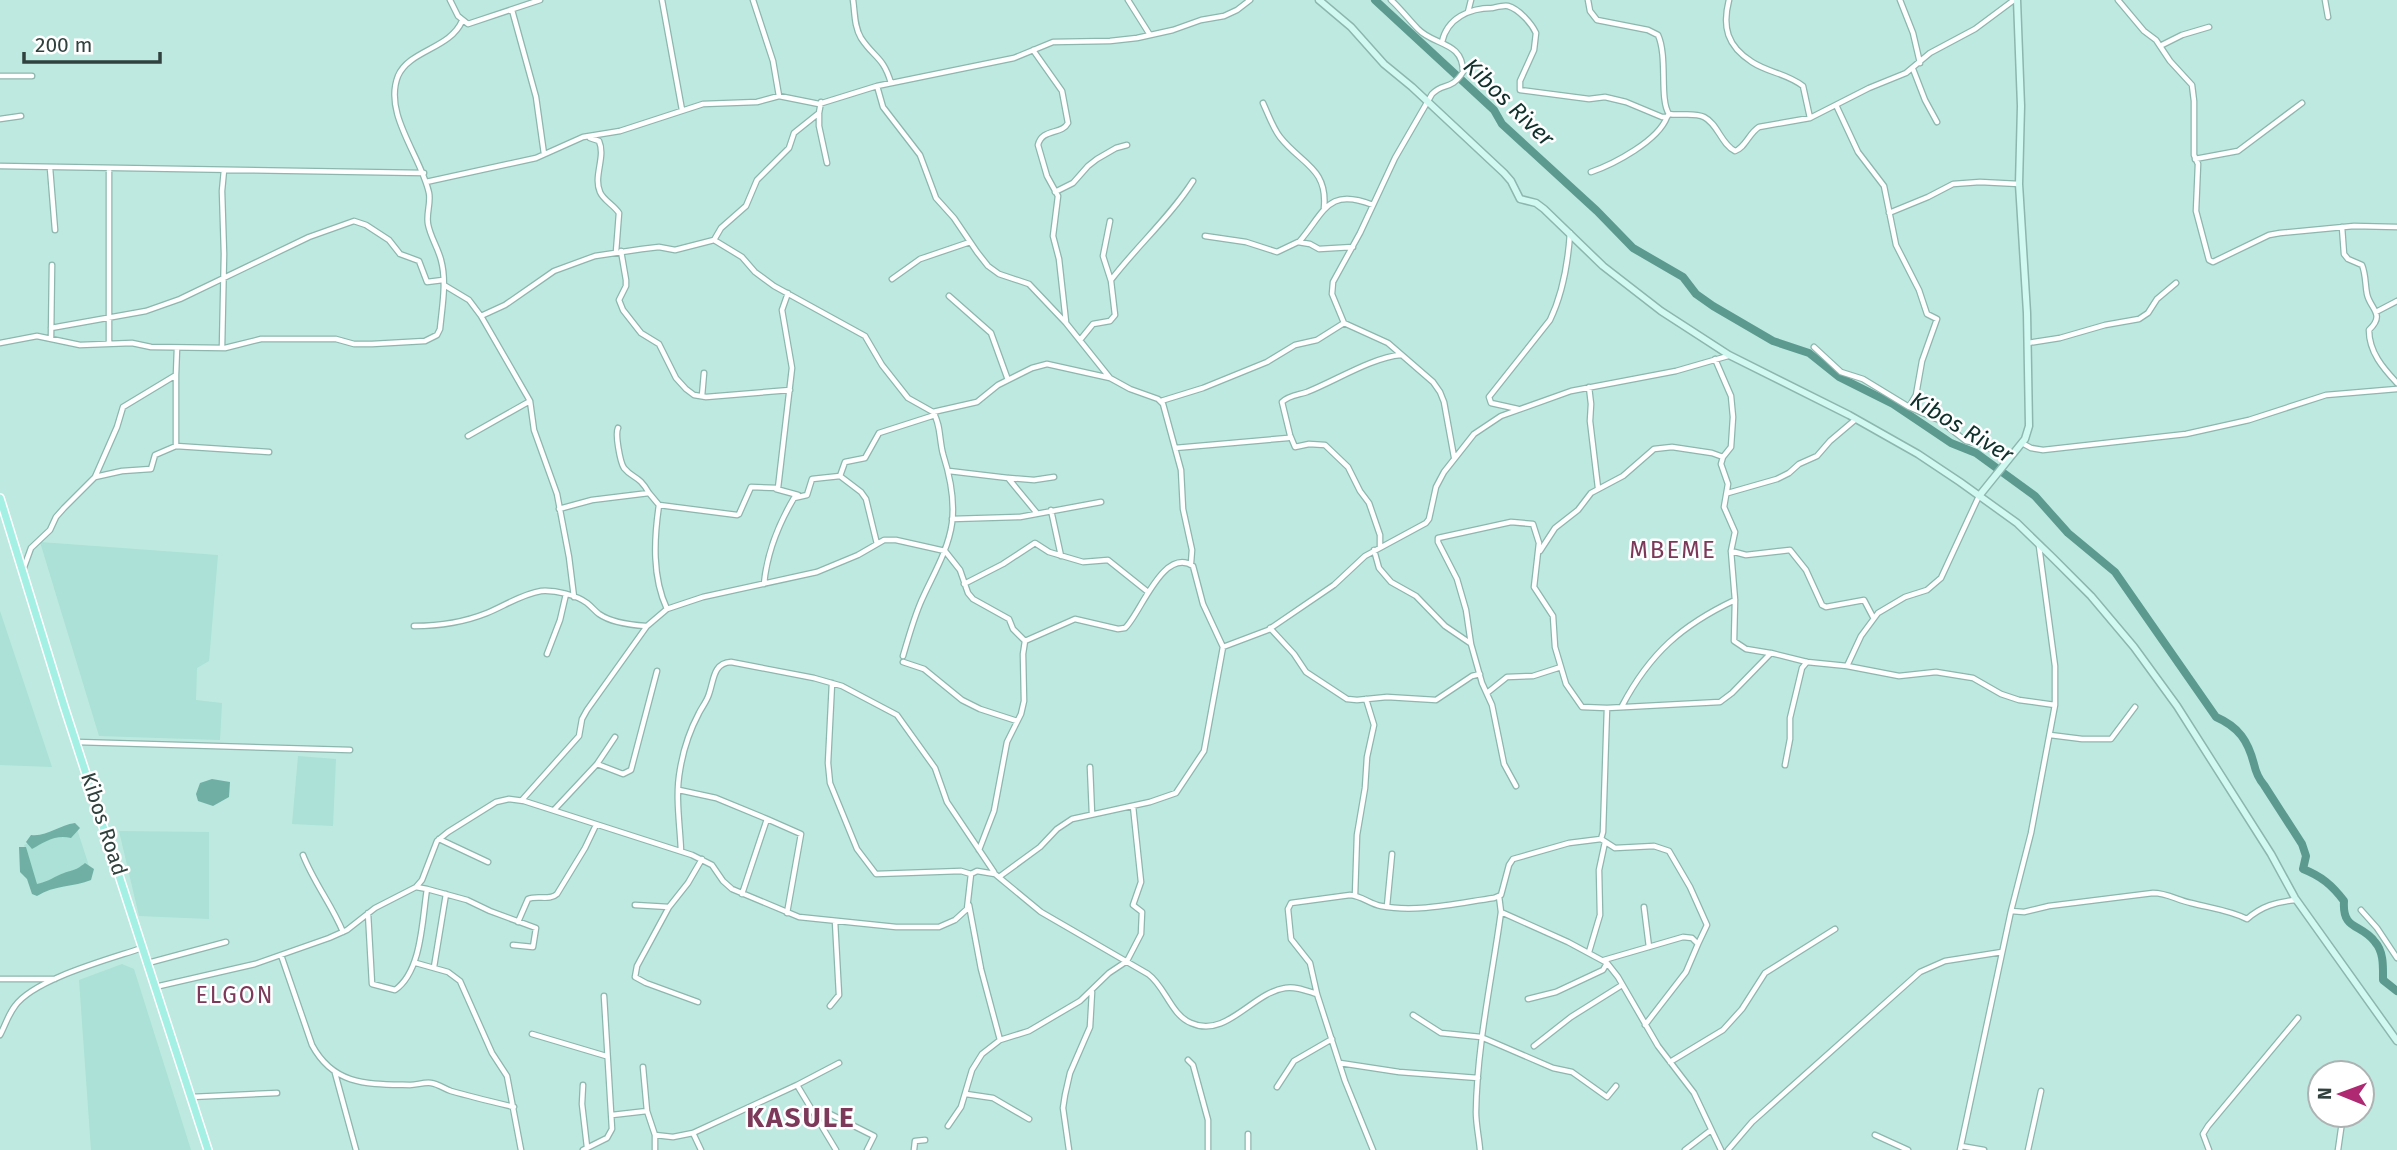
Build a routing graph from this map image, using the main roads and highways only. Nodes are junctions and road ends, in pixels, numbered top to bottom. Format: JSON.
{"nodes":[{"id":1,"x":1319,"y":0,"type":"edge"},
{"id":2,"x":2016,"y":0,"type":"edge"},
{"id":3,"x":1979,"y":496,"type":"junction"},
{"id":4,"x":0,"y":498,"type":"edge"},
{"id":5,"x":2397,"y":1041,"type":"edge"},
{"id":6,"x":208,"y":1150,"type":"edge"}],
"edges":[{"from":1,"to":3,"type":"main road"},
{"from":2,"to":3,"type":"main road"},
{"from":3,"to":5,"type":"main road"},
{"from":4,"to":6,"type":"main road","name":"Kibos Road"}]}
